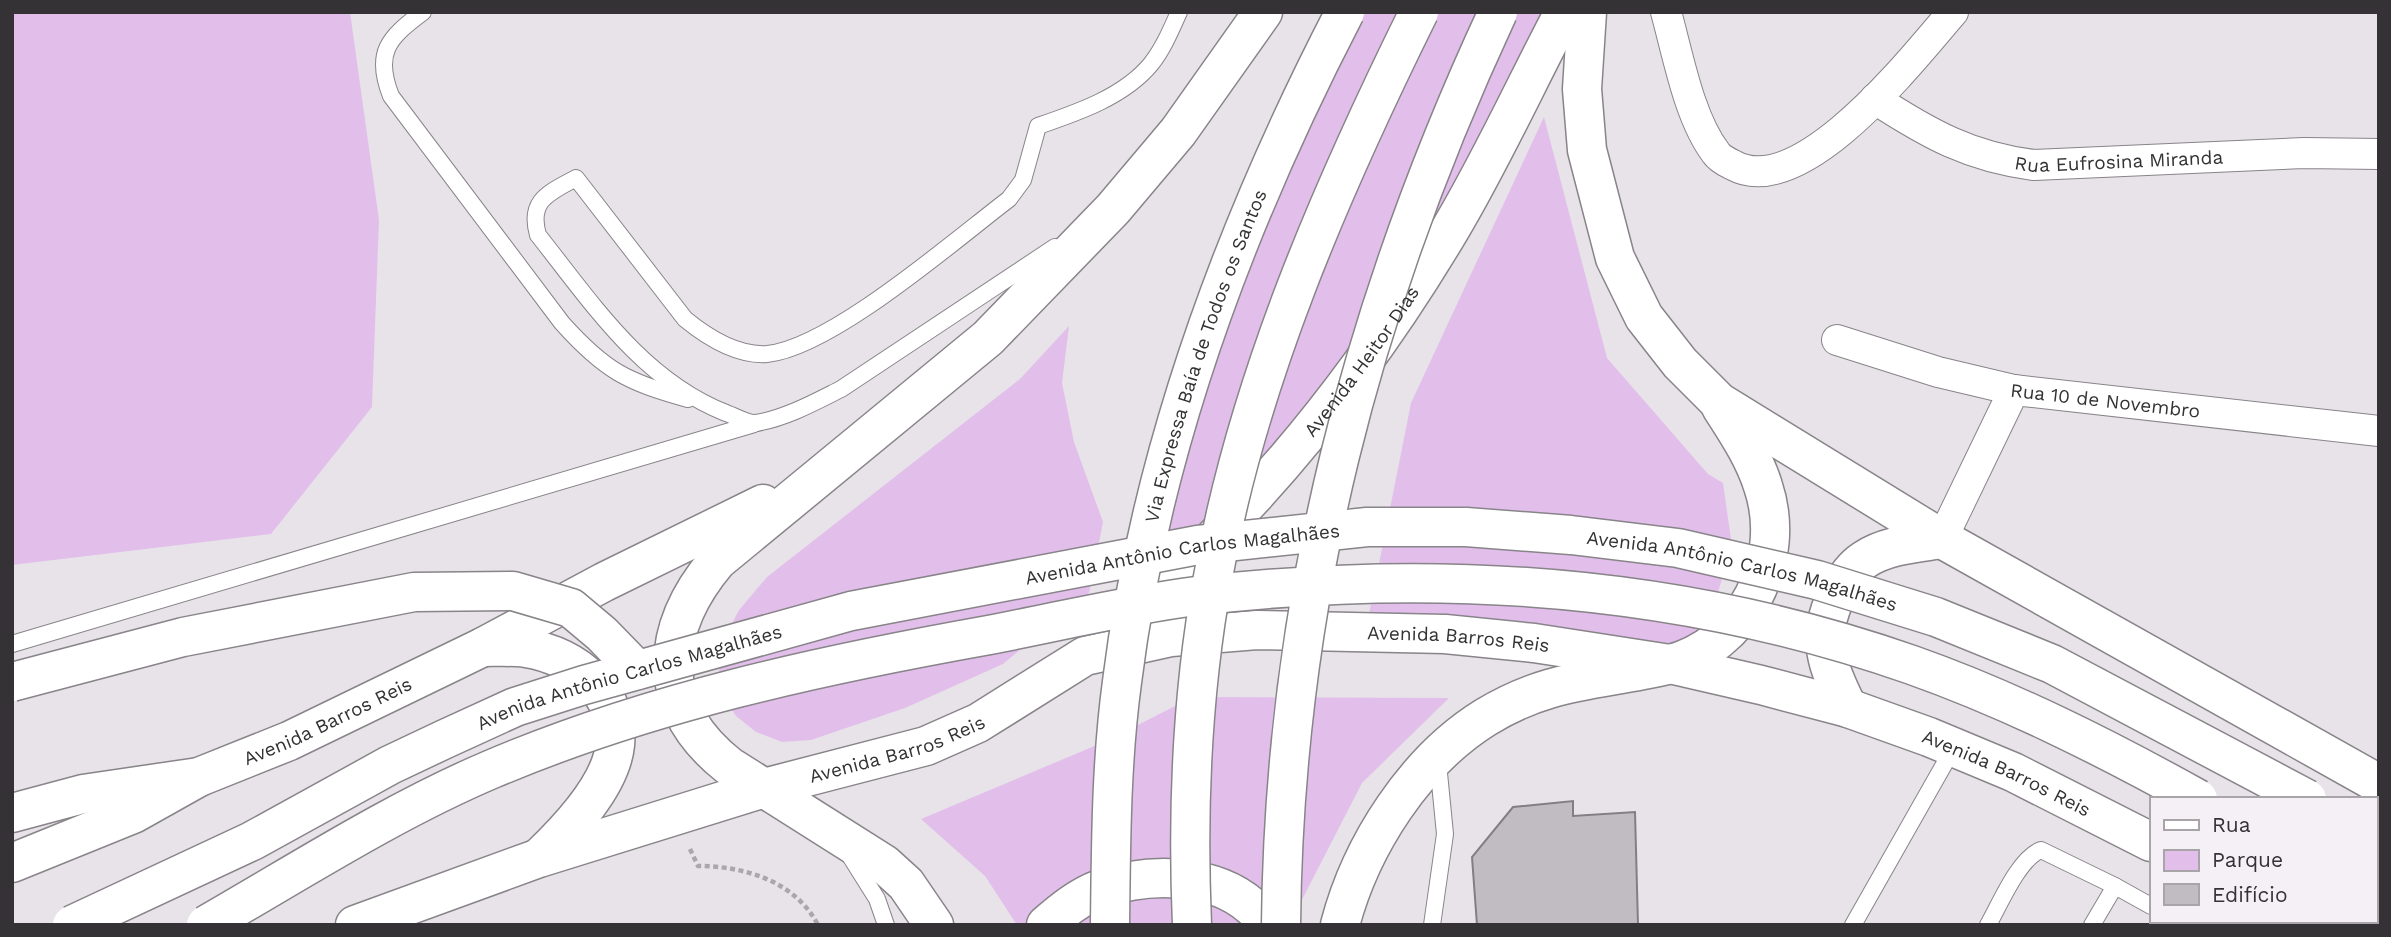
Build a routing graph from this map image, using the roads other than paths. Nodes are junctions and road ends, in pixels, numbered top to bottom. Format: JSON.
{"nodes":[{"id":1,"x":423,"y":12,"type":"edge"},
{"id":2,"x":1180,"y":12,"type":"edge"},
{"id":3,"x":1263,"y":12,"type":"edge"},
{"id":4,"x":1345,"y":12,"type":"edge"},
{"id":5,"x":1419,"y":12,"type":"edge"},
{"id":6,"x":1498,"y":12,"type":"edge"},
{"id":7,"x":1564,"y":12,"type":"edge"},
{"id":8,"x":1587,"y":12,"type":"edge"},
{"id":9,"x":1666,"y":12,"type":"edge"},
{"id":10,"x":1953,"y":12,"type":"edge"},
{"id":11,"x":406,"y":17,"type":"edge"},
{"id":12,"x":1875,"y":99,"type":"junction"},
{"id":13,"x":2379,"y":155,"type":"edge"},
{"id":14,"x":1113,"y":209,"type":"junction"},
{"id":15,"x":1838,"y":340,"type":"dead end"},
{"id":16,"x":2014,"y":390,"type":"junction"},
{"id":17,"x":1719,"y":402,"type":"junction"},
{"id":18,"x":704,"y":404,"type":"junction"},
{"id":19,"x":754,"y":424,"type":"junction"},
{"id":20,"x":2379,"y":431,"type":"edge"},
{"id":21,"x":828,"y":470,"type":"junction"},
{"id":22,"x":1942,"y":539,"type":"junction"},
{"id":23,"x":12,"y":644,"type":"edge"},
{"id":24,"x":483,"y":647,"type":"junction"},
{"id":25,"x":1085,"y":656,"type":"junction"},
{"id":26,"x":1670,"y":664,"type":"junction"},
{"id":27,"x":637,"y":670,"type":"junction"},
{"id":28,"x":12,"y":682,"type":"edge"},
{"id":29,"x":1848,"y":708,"type":"junction"},
{"id":30,"x":1954,"y":747,"type":"junction"},
{"id":31,"x":1437,"y":757,"type":"junction"},
{"id":32,"x":200,"y":776,"type":"junction"},
{"id":33,"x":2379,"y":784,"type":"edge"},
{"id":34,"x":764,"y":788,"type":"junction"},
{"id":35,"x":2194,"y":797,"type":"edge"},
{"id":36,"x":2303,"y":797,"type":"edge"},
{"id":37,"x":803,"y":811,"type":"junction"},
{"id":38,"x":12,"y":813,"type":"edge"},
{"id":39,"x":2150,"y":841,"type":"edge"},
{"id":40,"x":539,"y":858,"type":"junction"},
{"id":41,"x":12,"y":863,"type":"edge"},
{"id":42,"x":2115,"y":886,"type":"junction"},
{"id":43,"x":2150,"y":905,"type":"edge"},
{"id":44,"x":72,"y":925,"type":"edge"},
{"id":45,"x":206,"y":925,"type":"edge"},
{"id":46,"x":355,"y":925,"type":"edge"},
{"id":47,"x":886,"y":925,"type":"edge"},
{"id":48,"x":934,"y":925,"type":"edge"},
{"id":49,"x":1046,"y":925,"type":"edge"},
{"id":50,"x":1110,"y":925,"type":"edge"},
{"id":51,"x":1192,"y":925,"type":"edge"},
{"id":52,"x":1268,"y":925,"type":"edge"},
{"id":53,"x":1281,"y":925,"type":"edge"},
{"id":54,"x":1340,"y":925,"type":"edge"},
{"id":55,"x":1432,"y":925,"type":"edge"},
{"id":56,"x":1853,"y":925,"type":"edge"},
{"id":57,"x":1988,"y":925,"type":"edge"},
{"id":58,"x":2092,"y":925,"type":"edge"}],
"edges":[{"from":1,"to":11,"type":"lane"},
{"from":2,"to":18,"type":"lane"},
{"from":3,"to":14,"type":"main road"},
{"from":4,"to":50,"type":"main road","name":"Via Expressa Baía de Todos os Santos","bridge":true},
{"from":5,"to":51,"type":"main road","bridge":true},
{"from":6,"to":53,"type":"main road","bridge":true},
{"from":7,"to":25,"type":"main road","name":"Avenida Heitor Dias"},
{"from":8,"to":17,"type":"main road"},
{"from":9,"to":12,"type":"street"},
{"from":10,"to":12,"type":"street"},
{"from":11,"to":18,"type":"lane"},
{"from":12,"to":13,"type":"street","name":"Rua Eufrosina Miranda"},
{"from":14,"to":19,"type":"lane"},
{"from":14,"to":21,"type":"main road"},
{"from":15,"to":16,"type":"street","name":"Rua 10 de Novembro"},
{"from":16,"to":20,"type":"street","name":"Rua 10 de Novembro"},
{"from":16,"to":22,"type":"street"},
{"from":17,"to":22,"type":"main road"},
{"from":17,"to":26,"type":"main road"},
{"from":18,"to":19,"type":"lane"},
{"from":19,"to":23,"type":"lane"},
{"from":21,"to":24,"type":"main road","name":"Avenida Barros Reis"},
{"from":21,"to":34,"type":"main road"},
{"from":22,"to":29,"type":"main road"},
{"from":22,"to":33,"type":"main road"},
{"from":24,"to":32,"type":"main road","name":"Avenida Barros Reis"},
{"from":24,"to":40,"type":"main road"},
{"from":25,"to":26,"type":"main road","name":"Avenida Barros Reis"},
{"from":25,"to":34,"type":"main road","name":"Avenida Barros Reis"},
{"from":26,"to":29,"type":"main road","name":"Avenida Barros Reis"},
{"from":26,"to":31,"type":"main road"},
{"from":27,"to":28,"type":"main road","bridge":true},
{"from":27,"to":36,"type":"main road","name":"Avenida Antônio Carlos Magalhães","bridge":true},
{"from":27,"to":44,"type":"main road","name":"Avenida Antônio Carlos Magalhães","bridge":true},
{"from":29,"to":30,"type":"main road","name":"Avenida Barros Reis"},
{"from":30,"to":39,"type":"main road","name":"Avenida Barros Reis"},
{"from":30,"to":56,"type":"lane"},
{"from":31,"to":54,"type":"main road"},
{"from":31,"to":55,"type":"lane"},
{"from":32,"to":38,"type":"main road"},
{"from":32,"to":41,"type":"main road"},
{"from":34,"to":37,"type":"main road"},
{"from":34,"to":40,"type":"main road"},
{"from":35,"to":45,"type":"main road","name":"Avenida Antônio Carlos Magalhães","bridge":true},
{"from":37,"to":47,"type":"lane"},
{"from":37,"to":48,"type":"main road"},
{"from":40,"to":46,"type":"main road"},
{"from":42,"to":43,"type":"lane"},
{"from":42,"to":57,"type":"lane"},
{"from":42,"to":58,"type":"lane"},
{"from":49,"to":52,"type":"main road"}]}
